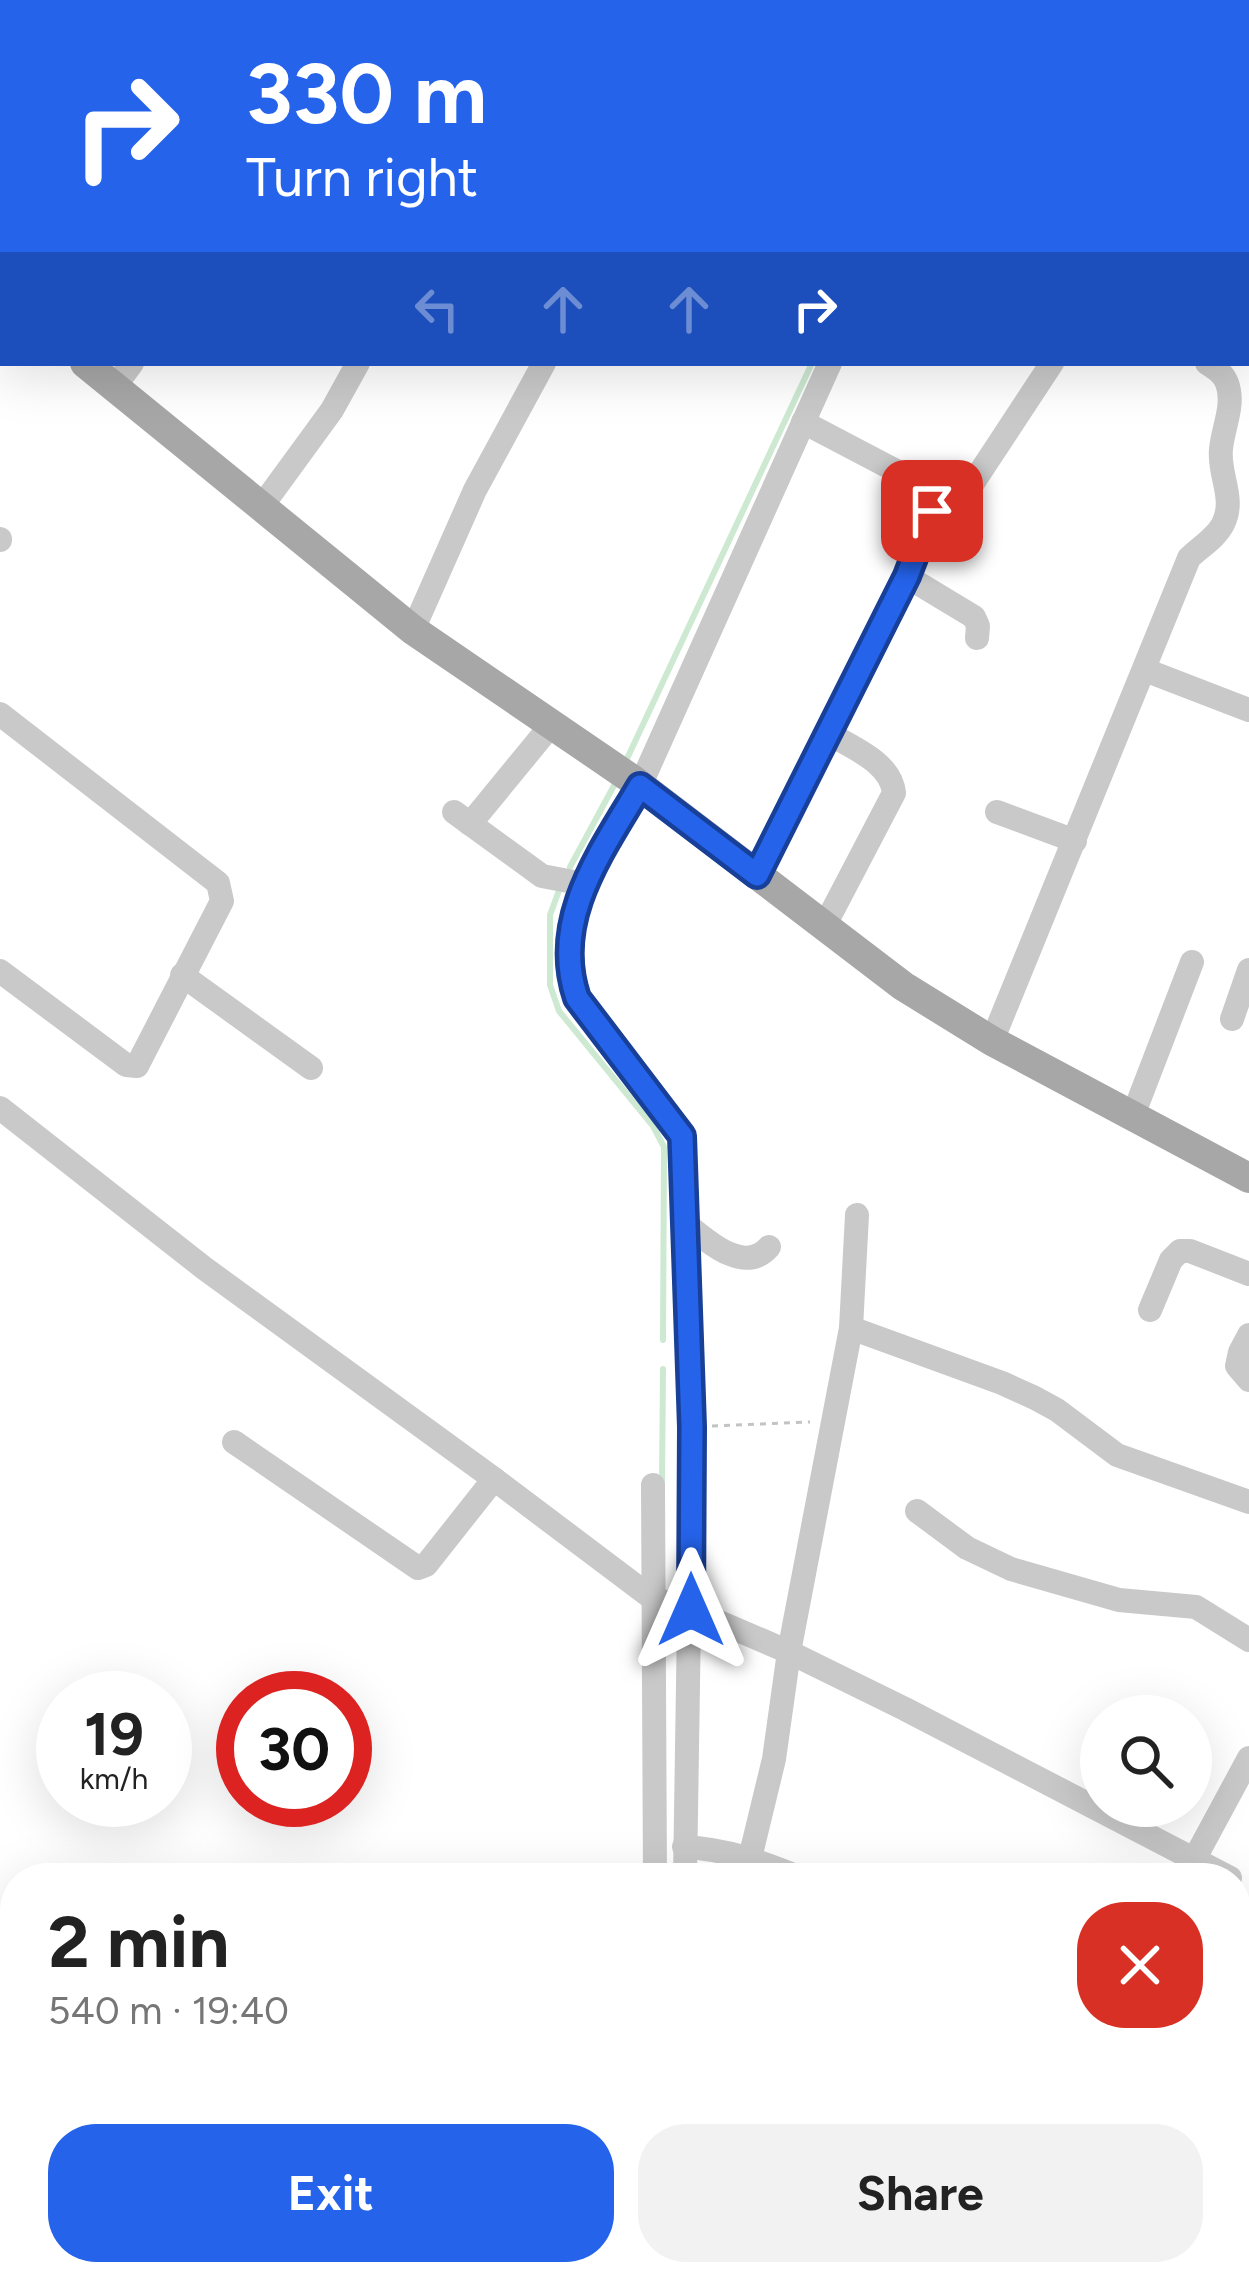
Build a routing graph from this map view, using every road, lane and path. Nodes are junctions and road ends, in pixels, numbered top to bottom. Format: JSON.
{"nodes":[{"id":1,"x":95,"y":366,"type":"edge"},
{"id":2,"x":356,"y":366,"type":"edge"},
{"id":3,"x":542,"y":366,"type":"edge"},
{"id":4,"x":829,"y":366,"type":"edge"},
{"id":5,"x":1050,"y":366,"type":"edge"},
{"id":6,"x":1212,"y":366,"type":"edge"},
{"id":7,"x":124,"y":375,"type":"edge"},
{"id":8,"x":1238,"y":386,"type":"edge"},
{"id":9,"x":803,"y":422,"type":"junction"},
{"id":10,"x":262,"y":506,"type":"junction"},
{"id":11,"x":932,"y":511,"type":"junction"},
{"id":12,"x":907,"y":576,"type":"junction"},
{"id":13,"x":413,"y":629,"type":"junction"},
{"id":14,"x":977,"y":638,"type":"dead end"},
{"id":15,"x":1145,"y":670,"type":"junction"},
{"id":16,"x":1249,"y":710,"type":"edge"},
{"id":17,"x":0,"y":714,"type":"edge"},
{"id":18,"x":552,"y":724,"type":"junction"},
{"id":19,"x":828,"y":733,"type":"junction"},
{"id":20,"x":626,"y":776,"type":"junction"},
{"id":21,"x":998,"y":812,"type":"dead end"},
{"id":22,"x":1075,"y":841,"type":"junction"},
{"id":23,"x":757,"y":875,"type":"junction"},
{"id":24,"x":584,"y":884,"type":"junction"},
{"id":25,"x":825,"y":925,"type":"junction"},
{"id":26,"x":1192,"y":962,"type":"dead end"},
{"id":27,"x":0,"y":970,"type":"edge"},
{"id":28,"x":1249,"y":970,"type":"edge"},
{"id":29,"x":182,"y":975,"type":"junction"},
{"id":30,"x":1232,"y":1018,"type":"dead end"},
{"id":31,"x":992,"y":1041,"type":"junction"},
{"id":32,"x":311,"y":1068,"type":"dead end"},
{"id":33,"x":0,"y":1108,"type":"edge"},
{"id":34,"x":1132,"y":1118,"type":"junction"},
{"id":35,"x":1249,"y":1178,"type":"edge"},
{"id":36,"x":857,"y":1215,"type":"dead end"},
{"id":37,"x":685,"y":1223,"type":"junction"},
{"id":38,"x":769,"y":1247,"type":"dead end"},
{"id":39,"x":1249,"y":1274,"type":"edge"},
{"id":40,"x":1150,"y":1310,"type":"dead end"},
{"id":41,"x":851,"y":1328,"type":"junction"},
{"id":42,"x":1249,"y":1335,"type":"edge"},
{"id":43,"x":1249,"y":1379,"type":"edge"},
{"id":44,"x":833,"y":1421,"type":"junction"},
{"id":45,"x":692,"y":1427,"type":"junction"},
{"id":46,"x":234,"y":1442,"type":"dead end"},
{"id":47,"x":494,"y":1479,"type":"junction"},
{"id":48,"x":652,"y":1485,"type":"dead end"},
{"id":49,"x":1249,"y":1502,"type":"edge"},
{"id":50,"x":917,"y":1511,"type":"dead end"},
{"id":51,"x":655,"y":1600,"type":"junction"},
{"id":52,"x":688,"y":1609,"type":"junction"},
{"id":53,"x":1249,"y":1640,"type":"edge"},
{"id":54,"x":789,"y":1652,"type":"junction"},
{"id":55,"x":1249,"y":1757,"type":"edge"},
{"id":56,"x":684,"y":1847,"type":"junction"},
{"id":57,"x":750,"y":1858,"type":"junction"},
{"id":58,"x":1195,"y":1858,"type":"junction"},
{"id":59,"x":655,"y":1863,"type":"edge"},
{"id":60,"x":685,"y":1863,"type":"edge"},
{"id":61,"x":763,"y":1863,"type":"edge"},
{"id":62,"x":1204,"y":1863,"type":"edge"}],
"edges":[{"from":1,"to":7,"type":"main road"},
{"from":2,"to":10,"type":"street"},
{"from":3,"to":13,"type":"street"},
{"from":4,"to":9,"type":"street"},
{"from":5,"to":11,"type":"street"},
{"from":6,"to":8,"type":"street"},
{"from":7,"to":10,"type":"main road"},
{"from":8,"to":15,"type":"street"},
{"from":9,"to":11,"type":"street"},
{"from":9,"to":20,"type":"street"},
{"from":10,"to":13,"type":"main road"},
{"from":11,"to":12,"type":"street"},
{"from":12,"to":14,"type":"street"},
{"from":12,"to":19,"type":"street"},
{"from":13,"to":18,"type":"main road"},
{"from":15,"to":16,"type":"street"},
{"from":15,"to":22,"type":"street"},
{"from":17,"to":29,"type":"street"},
{"from":18,"to":20,"type":"main road"},
{"from":18,"to":24,"type":"street"},
{"from":19,"to":23,"type":"street"},
{"from":19,"to":25,"type":"street"},
{"from":20,"to":23,"type":"main road"},
{"from":20,"to":24,"type":"street"},
{"from":21,"to":22,"type":"street"},
{"from":22,"to":31,"type":"street"},
{"from":23,"to":25,"type":"main road"},
{"from":24,"to":37,"type":"street"},
{"from":25,"to":31,"type":"main road"},
{"from":26,"to":34,"type":"street"},
{"from":27,"to":29,"type":"street"},
{"from":28,"to":30,"type":"street"},
{"from":29,"to":32,"type":"street"},
{"from":31,"to":34,"type":"main road"},
{"from":33,"to":47,"type":"street"},
{"from":34,"to":35,"type":"main road"},
{"from":36,"to":41,"type":"street"},
{"from":37,"to":38,"type":"street"},
{"from":37,"to":45,"type":"street"},
{"from":39,"to":40,"type":"street"},
{"from":41,"to":44,"type":"street"},
{"from":41,"to":49,"type":"street"},
{"from":42,"to":43,"type":"street"},
{"from":44,"to":45,"type":"path"},
{"from":44,"to":54,"type":"street"},
{"from":45,"to":52,"type":"street"},
{"from":46,"to":47,"type":"street"},
{"from":47,"to":51,"type":"street"},
{"from":48,"to":51,"type":"street"},
{"from":50,"to":53,"type":"street"},
{"from":51,"to":52,"type":"street"},
{"from":51,"to":59,"type":"street"},
{"from":52,"to":54,"type":"street"},
{"from":52,"to":56,"type":"street"},
{"from":54,"to":57,"type":"street"},
{"from":54,"to":58,"type":"street"},
{"from":55,"to":58,"type":"street"},
{"from":56,"to":57,"type":"street"},
{"from":56,"to":60,"type":"street"},
{"from":57,"to":61,"type":"street"},
{"from":58,"to":62,"type":"street"}]}
